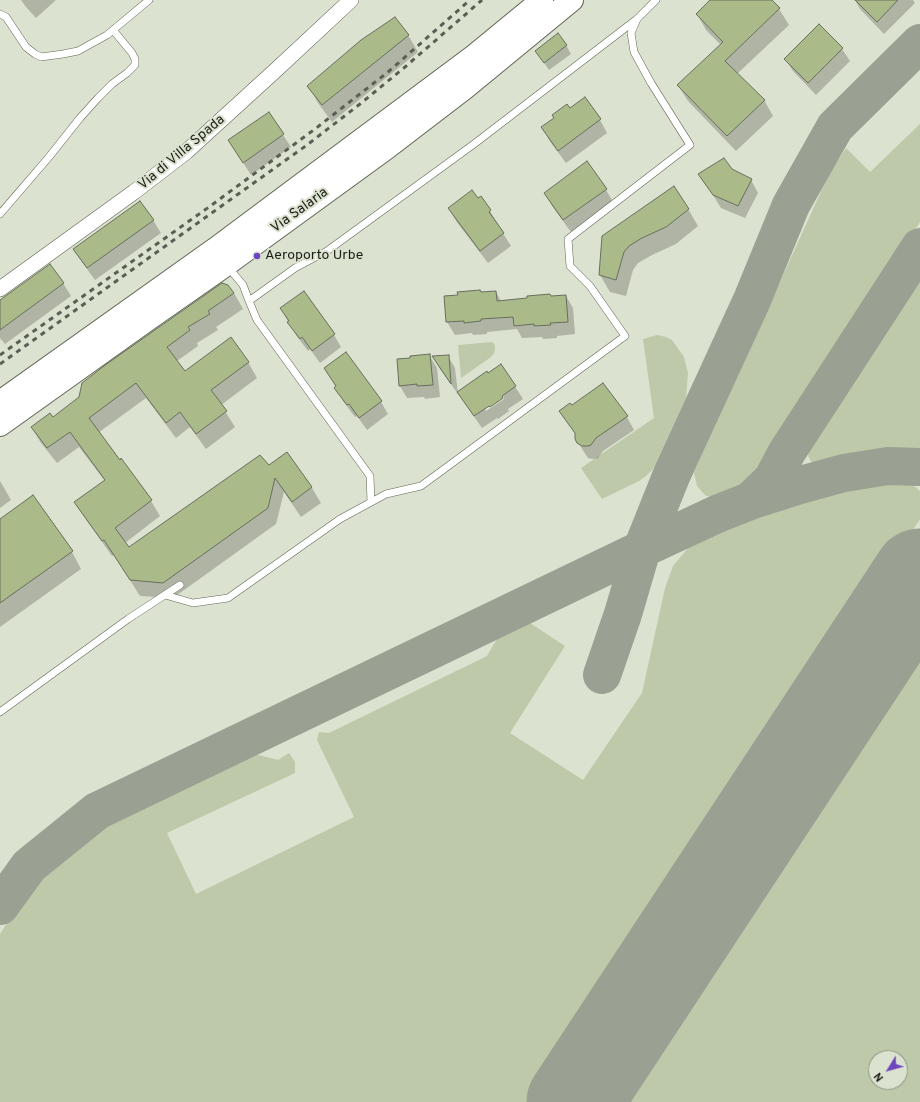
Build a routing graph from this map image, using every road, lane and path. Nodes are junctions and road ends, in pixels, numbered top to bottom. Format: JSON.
{"nodes":[{"id":1,"x":149,"y":0,"type":"edge"},
{"id":2,"x":351,"y":0,"type":"edge"},
{"id":3,"x":542,"y":0,"type":"edge"},
{"id":4,"x":572,"y":0,"type":"edge"},
{"id":5,"x":656,"y":0,"type":"edge"},
{"id":6,"x":0,"y":14,"type":"edge"},
{"id":7,"x":637,"y":19,"type":"junction"},
{"id":8,"x":113,"y":30,"type":"junction"},
{"id":9,"x":0,"y":214,"type":"edge"},
{"id":10,"x":221,"y":257,"type":"junction"},
{"id":11,"x":0,"y":289,"type":"edge"},
{"id":12,"x":249,"y":301,"type":"junction"},
{"id":13,"x":0,"y":402,"type":"edge"},
{"id":14,"x":0,"y":425,"type":"edge"},
{"id":15,"x":372,"y":502,"type":"junction"},
{"id":16,"x":180,"y":585,"type":"dead end"},
{"id":17,"x":165,"y":595,"type":"junction"},
{"id":18,"x":0,"y":712,"type":"edge"}],
"edges":[{"from":1,"to":8,"type":"lane"},
{"from":2,"to":11,"type":"street","name":"Via di Villa Spada"},
{"from":3,"to":10,"type":"main road","name":"Via Salaria"},
{"from":4,"to":10,"type":"main road","name":"Via Salaria"},
{"from":5,"to":7,"type":"lane"},
{"from":6,"to":8,"type":"lane"},
{"from":7,"to":12,"type":"lane"},
{"from":7,"to":15,"type":"lane"},
{"from":8,"to":9,"type":"lane"},
{"from":10,"to":12,"type":"lane"},
{"from":10,"to":13,"type":"main road","name":"Via Salaria"},
{"from":10,"to":14,"type":"main road","name":"Via Salaria"},
{"from":12,"to":15,"type":"lane"},
{"from":15,"to":17,"type":"lane"},
{"from":16,"to":17,"type":"lane"},
{"from":17,"to":18,"type":"lane"}]}
